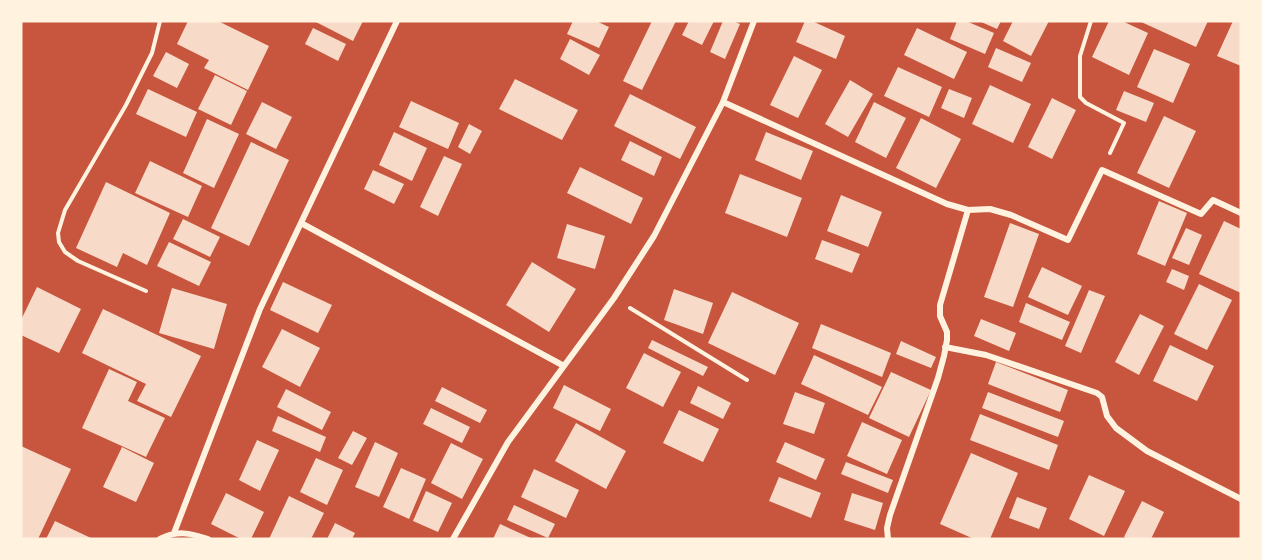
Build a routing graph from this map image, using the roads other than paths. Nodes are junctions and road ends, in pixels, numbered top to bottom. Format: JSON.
{"nodes":[{"id":1,"x":397,"y":21,"type":"edge"},
{"id":2,"x":754,"y":21,"type":"edge"},
{"id":3,"x":723,"y":102,"type":"junction"},
{"id":4,"x":968,"y":210,"type":"junction"},
{"id":5,"x":1241,"y":213,"type":"edge"},
{"id":6,"x":301,"y":223,"type":"junction"},
{"id":7,"x":945,"y":347,"type":"junction"},
{"id":8,"x":564,"y":366,"type":"junction"},
{"id":9,"x":1241,"y":499,"type":"edge"},
{"id":10,"x":174,"y":533,"type":"junction"},
{"id":11,"x":160,"y":539,"type":"edge"},
{"id":12,"x":208,"y":539,"type":"edge"},
{"id":13,"x":453,"y":539,"type":"edge"},
{"id":14,"x":888,"y":539,"type":"edge"}],
"edges":[{"from":1,"to":6,"type":"street"},
{"from":2,"to":3,"type":"street"},
{"from":3,"to":4,"type":"street"},
{"from":3,"to":8,"type":"street"},
{"from":4,"to":5,"type":"street"},
{"from":4,"to":7,"type":"street"},
{"from":6,"to":8,"type":"street"},
{"from":6,"to":10,"type":"street"},
{"from":7,"to":9,"type":"street"},
{"from":7,"to":14,"type":"street"},
{"from":8,"to":13,"type":"street"},
{"from":10,"to":11,"type":"street"},
{"from":10,"to":12,"type":"street"}]}
